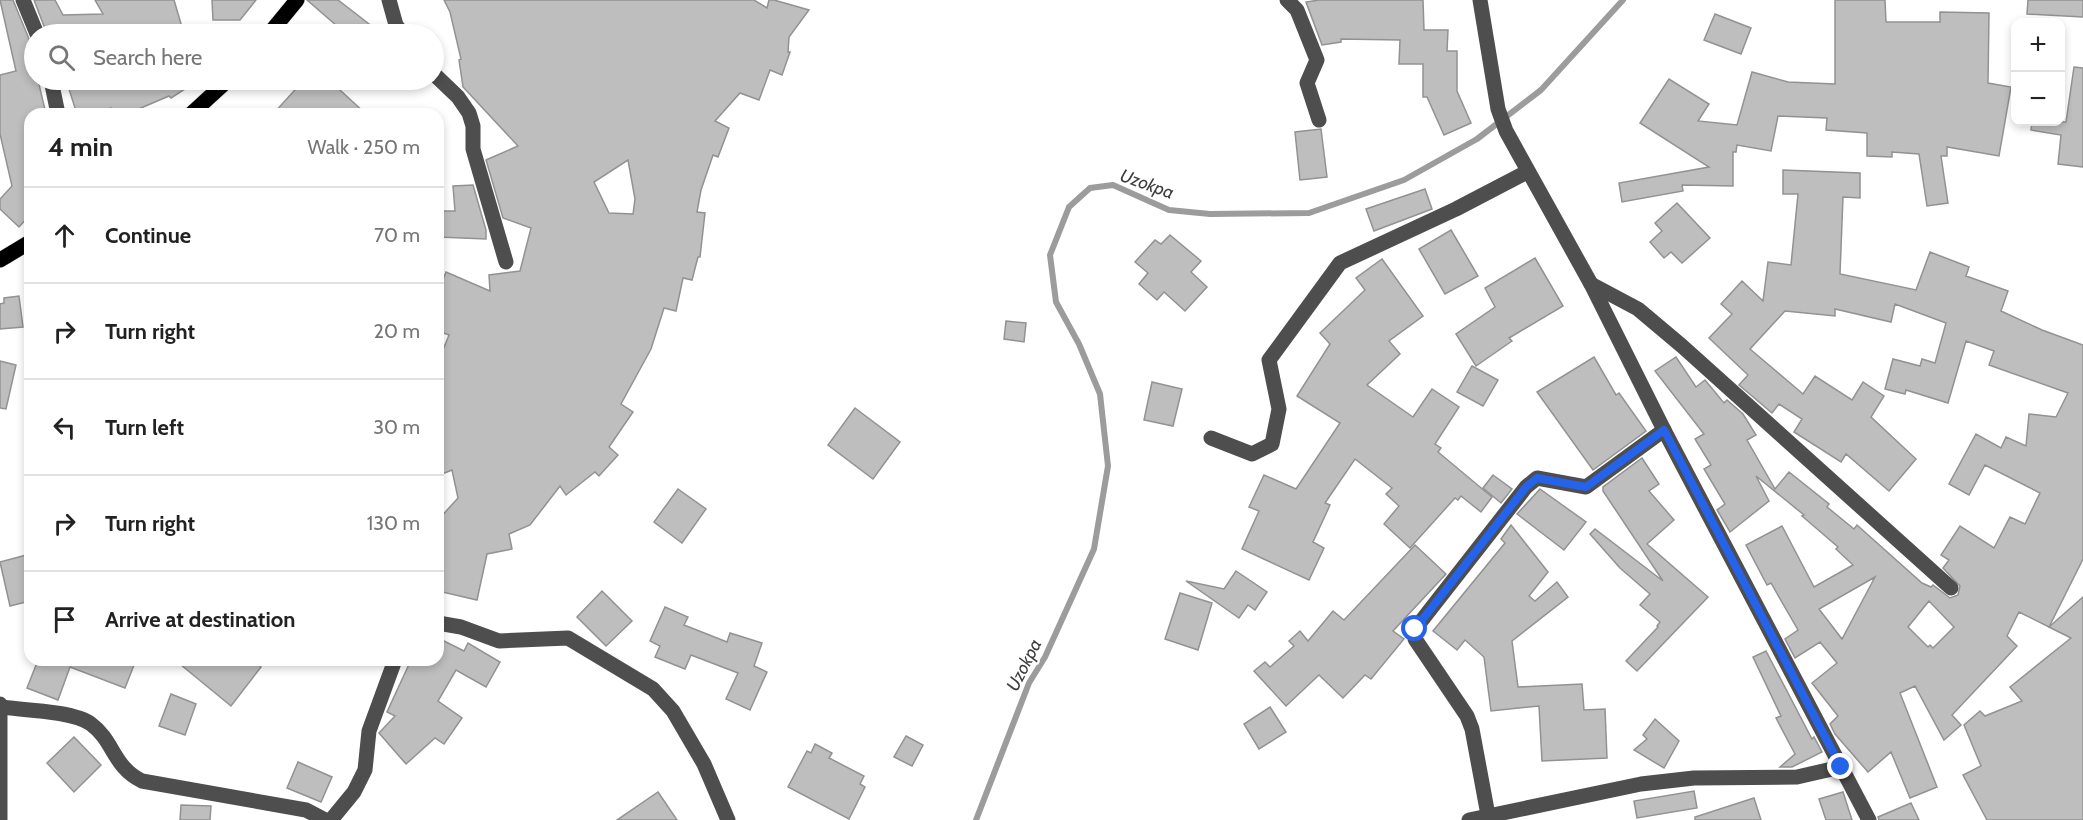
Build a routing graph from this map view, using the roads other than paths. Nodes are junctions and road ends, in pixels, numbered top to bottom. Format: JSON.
{"nodes":[{"id":1,"x":23,"y":0,"type":"edge"},
{"id":2,"x":297,"y":0,"type":"edge"},
{"id":3,"x":388,"y":0,"type":"edge"},
{"id":4,"x":1287,"y":0,"type":"edge"},
{"id":5,"x":1480,"y":0,"type":"edge"},
{"id":6,"x":34,"y":24,"type":"edge"},
{"id":7,"x":277,"y":24,"type":"edge"},
{"id":8,"x":396,"y":24,"type":"edge"},
{"id":9,"x":444,"y":84,"type":"edge"},
{"id":10,"x":53,"y":90,"type":"edge"},
{"id":11,"x":217,"y":90,"type":"edge"},
{"id":12,"x":57,"y":108,"type":"edge"},
{"id":13,"x":198,"y":108,"type":"edge"},
{"id":14,"x":1319,"y":120,"type":"dead end"},
{"id":15,"x":1527,"y":172,"type":"junction"},
{"id":16,"x":24,"y":246,"type":"edge"},
{"id":17,"x":0,"y":260,"type":"edge"},
{"id":18,"x":506,"y":262,"type":"dead end"},
{"id":19,"x":1591,"y":284,"type":"junction"},
{"id":20,"x":1664,"y":430,"type":"junction"},
{"id":21,"x":1211,"y":438,"type":"dead end"},
{"id":22,"x":1951,"y":588,"type":"dead end"},
{"id":23,"x":444,"y":624,"type":"edge"},
{"id":24,"x":393,"y":666,"type":"edge"},
{"id":25,"x":0,"y":705,"type":"edge"},
{"id":26,"x":1841,"y":767,"type":"junction"},
{"id":27,"x":1488,"y":815,"type":"junction"},
{"id":28,"x":0,"y":820,"type":"edge"},
{"id":29,"x":325,"y":820,"type":"edge"},
{"id":30,"x":332,"y":820,"type":"edge"},
{"id":31,"x":728,"y":820,"type":"edge"},
{"id":32,"x":1469,"y":820,"type":"edge"},
{"id":33,"x":1869,"y":820,"type":"edge"}],
"edges":[{"from":1,"to":6,"type":"street"},
{"from":2,"to":7,"type":"main road"},
{"from":3,"to":8,"type":"street"},
{"from":4,"to":14,"type":"street"},
{"from":5,"to":15,"type":"street"},
{"from":9,"to":18,"type":"street"},
{"from":10,"to":12,"type":"street"},
{"from":11,"to":13,"type":"main road"},
{"from":15,"to":19,"type":"street"},
{"from":15,"to":21,"type":"street"},
{"from":16,"to":17,"type":"main road"},
{"from":19,"to":20,"type":"street"},
{"from":19,"to":22,"type":"street"},
{"from":20,"to":26,"type":"street"},
{"from":20,"to":27,"type":"street"},
{"from":23,"to":31,"type":"street"},
{"from":24,"to":30,"type":"street"},
{"from":25,"to":28,"type":"street"},
{"from":25,"to":29,"type":"street"},
{"from":26,"to":27,"type":"street"},
{"from":26,"to":33,"type":"street"},
{"from":27,"to":32,"type":"street"}]}
